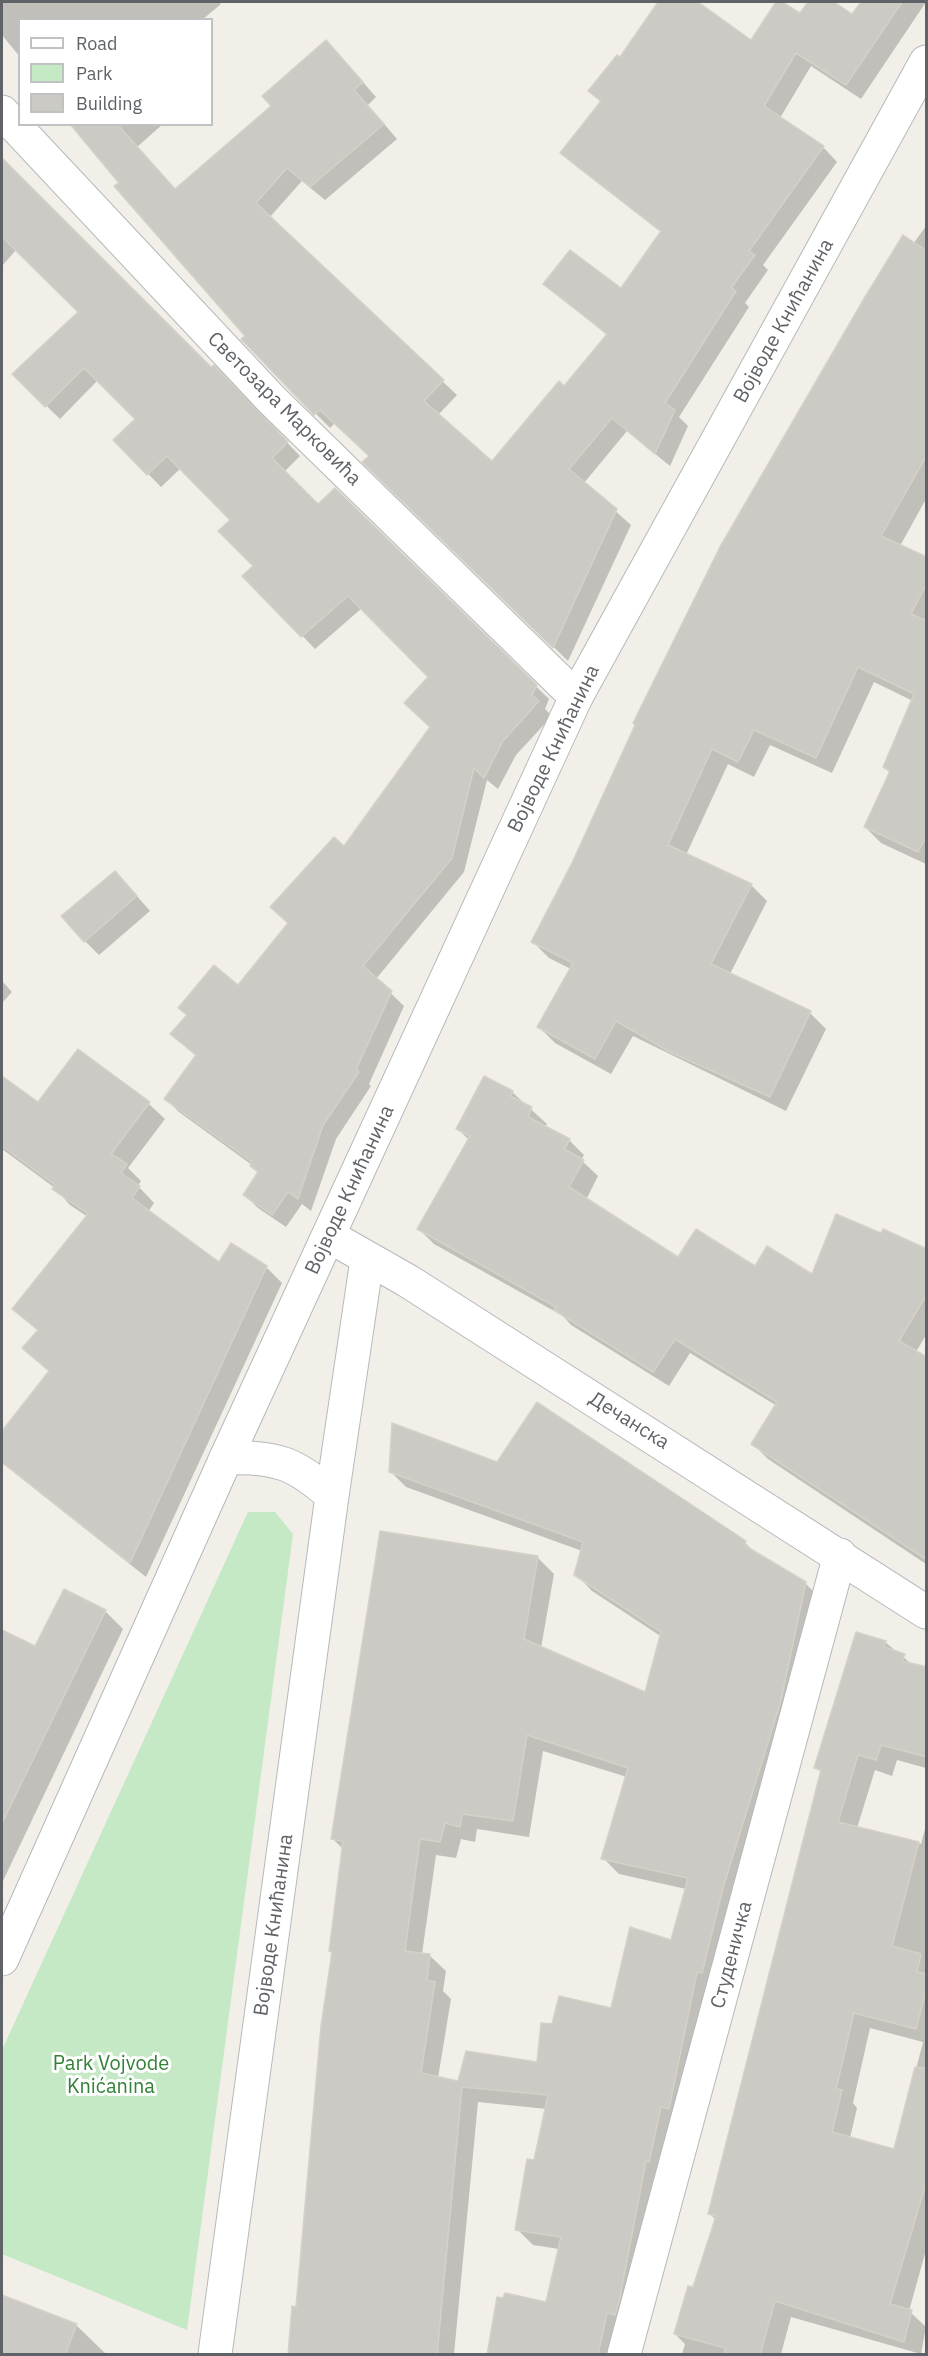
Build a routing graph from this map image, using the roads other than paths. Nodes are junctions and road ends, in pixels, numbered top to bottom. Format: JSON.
{"nodes":[{"id":1,"x":927,"y":62,"type":"edge"},
{"id":2,"x":2,"y":112,"type":"edge"},
{"id":3,"x":576,"y":697,"type":"junction"},
{"id":4,"x":328,"y":1236,"type":"junction"},
{"id":5,"x":368,"y":1260,"type":"junction"},
{"id":6,"x":226,"y":1458,"type":"junction"},
{"id":7,"x":332,"y":1496,"type":"junction"},
{"id":8,"x":840,"y":1555,"type":"junction"},
{"id":9,"x":927,"y":1612,"type":"edge"},
{"id":10,"x":2,"y":1959,"type":"edge"},
{"id":11,"x":215,"y":2355,"type":"edge"},
{"id":12,"x":624,"y":2355,"type":"edge"}],
"edges":[{"from":1,"to":3,"type":"street","name":"Војводе Книћанина"},
{"from":2,"to":3,"type":"street","name":"Светозара Марковића"},
{"from":3,"to":4,"type":"street","name":"Војводе Книћанина"},
{"from":4,"to":5,"type":"street","name":"Дечанска"},
{"from":4,"to":6,"type":"street","name":"Војводе Книћанина"},
{"from":5,"to":7,"type":"street","name":"Војводе Книћанина"},
{"from":5,"to":8,"type":"street","name":"Дечанска"},
{"from":6,"to":7,"type":"street"},
{"from":6,"to":10,"type":"street","name":"Војводе Книћанина"},
{"from":7,"to":11,"type":"street","name":"Војводе Книћанина"},
{"from":8,"to":9,"type":"street","name":"Дечанска"},
{"from":8,"to":12,"type":"street","name":"Студеничка"}]}
